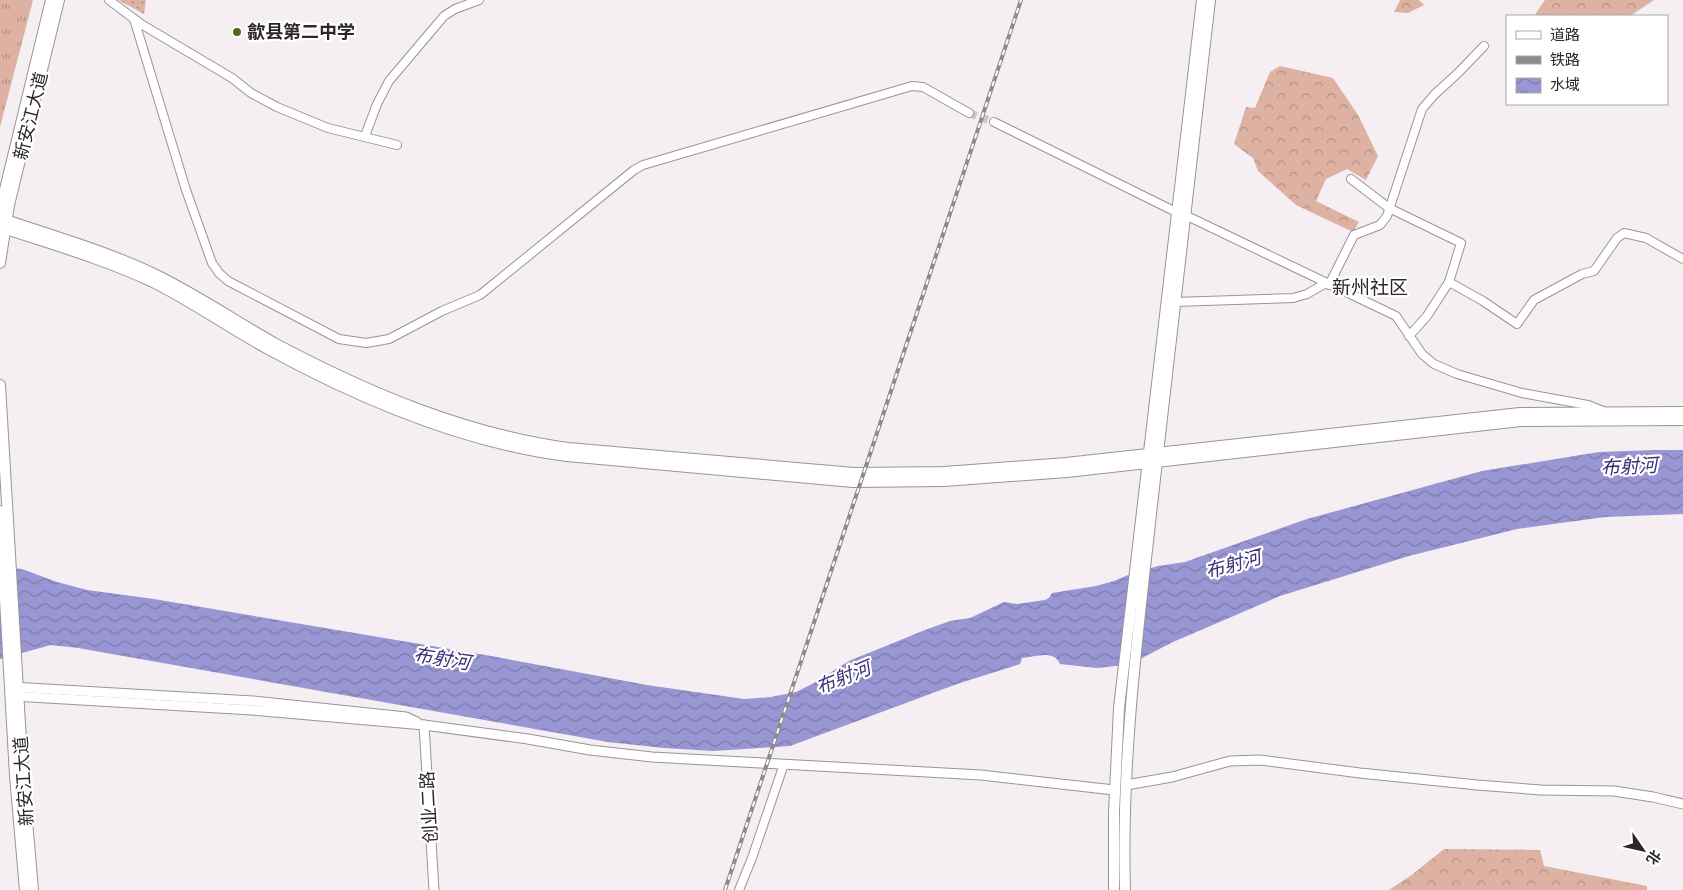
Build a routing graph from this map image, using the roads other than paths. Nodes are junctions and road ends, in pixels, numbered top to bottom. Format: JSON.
{"nodes":[{"id":1,"x":51,"y":0,"type":"edge"},
{"id":2,"x":59,"y":0,"type":"edge"},
{"id":3,"x":110,"y":0,"type":"edge"},
{"id":4,"x":479,"y":0,"type":"edge"},
{"id":5,"x":1202,"y":0,"type":"edge"},
{"id":6,"x":1210,"y":0,"type":"edge"},
{"id":7,"x":134,"y":19,"type":"junction"},
{"id":8,"x":1484,"y":46,"type":"dead end"},
{"id":9,"x":969,"y":113,"type":"tunnel mouth"},
{"id":10,"x":994,"y":122,"type":"tunnel mouth"},
{"id":11,"x":365,"y":136,"type":"junction"},
{"id":12,"x":397,"y":145,"type":"dead end"},
{"id":13,"x":1351,"y":179,"type":"dead end"},
{"id":14,"x":1389,"y":208,"type":"junction"},
{"id":15,"x":0,"y":210,"type":"edge"},
{"id":16,"x":1181,"y":214,"type":"junction"},
{"id":17,"x":3,"y":224,"type":"edge"},
{"id":18,"x":1683,"y":259,"type":"edge"},
{"id":19,"x":0,"y":263,"type":"edge"},
{"id":20,"x":1449,"y":282,"type":"junction"},
{"id":21,"x":1328,"y":284,"type":"junction"},
{"id":22,"x":1175,"y":302,"type":"junction"},
{"id":23,"x":1409,"y":336,"type":"junction"},
{"id":24,"x":0,"y":385,"type":"edge"},
{"id":25,"x":1605,"y":411,"type":"junction"},
{"id":26,"x":1683,"y":412,"type":"edge"},
{"id":27,"x":1683,"y":420,"type":"edge"},
{"id":28,"x":1153,"y":458,"type":"junction"},
{"id":29,"x":0,"y":510,"type":"edge"},
{"id":30,"x":1,"y":536,"type":"edge"},
{"id":31,"x":1142,"y":552,"type":"junction"},
{"id":32,"x":7,"y":556,"type":"junction"},
{"id":33,"x":14,"y":692,"type":"junction"},
{"id":34,"x":424,"y":725,"type":"junction"},
{"id":35,"x":784,"y":764,"type":"junction"},
{"id":36,"x":1126,"y":785,"type":"junction"},
{"id":37,"x":1114,"y":790,"type":"junction"},
{"id":38,"x":1683,"y":804,"type":"edge"},
{"id":39,"x":25,"y":890,"type":"edge"},
{"id":40,"x":33,"y":890,"type":"edge"},
{"id":41,"x":434,"y":890,"type":"edge"},
{"id":42,"x":739,"y":890,"type":"edge"},
{"id":43,"x":1114,"y":890,"type":"edge"},
{"id":44,"x":1126,"y":890,"type":"edge"}],
"edges":[{"from":1,"to":15,"type":"main road","name":"新安江大道"},
{"from":2,"to":17,"type":"main road","name":"新安江大道"},
{"from":3,"to":7,"type":"street"},
{"from":4,"to":11,"type":"street"},
{"from":5,"to":16,"type":"main road"},
{"from":6,"to":16,"type":"main road"},
{"from":7,"to":9,"type":"street"},
{"from":7,"to":11,"type":"street"},
{"from":8,"to":14,"type":"street"},
{"from":10,"to":16,"type":"street"},
{"from":11,"to":12,"type":"street"},
{"from":13,"to":14,"type":"street"},
{"from":14,"to":20,"type":"street"},
{"from":14,"to":21,"type":"street"},
{"from":16,"to":21,"type":"street"},
{"from":16,"to":22,"type":"main road"},
{"from":16,"to":28,"type":"main road"},
{"from":17,"to":19,"type":"main road","name":"新安江大道"},
{"from":17,"to":28,"type":"main road"},
{"from":18,"to":20,"type":"street"},
{"from":20,"to":23,"type":"street"},
{"from":21,"to":22,"type":"street"},
{"from":21,"to":23,"type":"street"},
{"from":22,"to":28,"type":"main road"},
{"from":23,"to":25,"type":"street"},
{"from":24,"to":32,"type":"main road"},
{"from":25,"to":26,"type":"main road"},
{"from":25,"to":28,"type":"main road"},
{"from":27,"to":28,"type":"main road"},
{"from":28,"to":31,"type":"main road"},
{"from":29,"to":30,"type":"main road"},
{"from":30,"to":32,"type":"main road"},
{"from":31,"to":36,"type":"main road"},
{"from":31,"to":37,"type":"main road"},
{"from":32,"to":33,"type":"main road","name":"新安江大道"},
{"from":33,"to":34,"type":"street"},
{"from":33,"to":39,"type":"main road","name":"新安江大道"},
{"from":33,"to":40,"type":"main road","name":"新安江大道"},
{"from":34,"to":35,"type":"street"},
{"from":34,"to":41,"type":"street","name":"创业二路"},
{"from":35,"to":37,"type":"street"},
{"from":35,"to":42,"type":"street"},
{"from":36,"to":38,"type":"street"},
{"from":36,"to":44,"type":"main road"},
{"from":37,"to":43,"type":"main road"}]}
